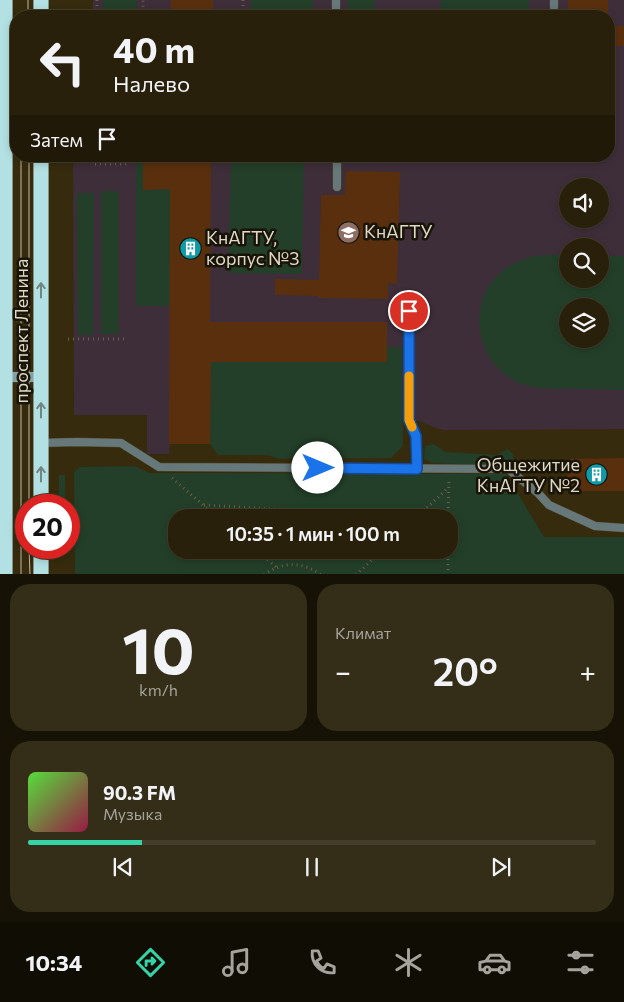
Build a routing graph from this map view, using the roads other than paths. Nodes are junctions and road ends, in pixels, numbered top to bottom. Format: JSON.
{"nodes":[{"id":1,"x":5,"y":0,"type":"edge"},
{"id":2,"x":41,"y":162,"type":"edge"},
{"id":3,"x":336,"y":162,"type":"edge"},
{"id":4,"x":337,"y":187,"type":"dead end"},
{"id":5,"x":409,"y":311,"type":"dead end"},
{"id":6,"x":2,"y":377,"type":"edge"},
{"id":7,"x":41,"y":377,"type":"junction"},
{"id":8,"x":41,"y":443,"type":"junction"},
{"id":9,"x":417,"y":469,"type":"junction"},
{"id":10,"x":3,"y":476,"type":"edge"},
{"id":11,"x":41,"y":494,"type":"edge"},
{"id":12,"x":624,"y":528,"type":"edge"},
{"id":13,"x":41,"y":559,"type":"edge"},
{"id":14,"x":5,"y":574,"type":"edge"},
{"id":15,"x":41,"y":574,"type":"edge"}],
"edges":[{"from":1,"to":6,"type":"highway","name":"проспект Ленина"},
{"from":7,"to":2,"type":"highway","name":"проспект Ленина","one_way":true},
{"from":3,"to":4,"type":"lane"},
{"from":5,"to":9,"type":"lane"},
{"from":6,"to":7,"type":"street"},
{"from":6,"to":10,"type":"highway","name":"проспект Ленина"},
{"from":8,"to":7,"type":"highway","name":"проспект Ленина","one_way":true},
{"from":8,"to":9,"type":"lane"},
{"from":11,"to":8,"type":"highway","name":"проспект Ленина","one_way":true},
{"from":9,"to":12,"type":"lane"},
{"from":10,"to":14,"type":"highway","name":"проспект Ленина"},
{"from":13,"to":15,"type":"highway"}]}
